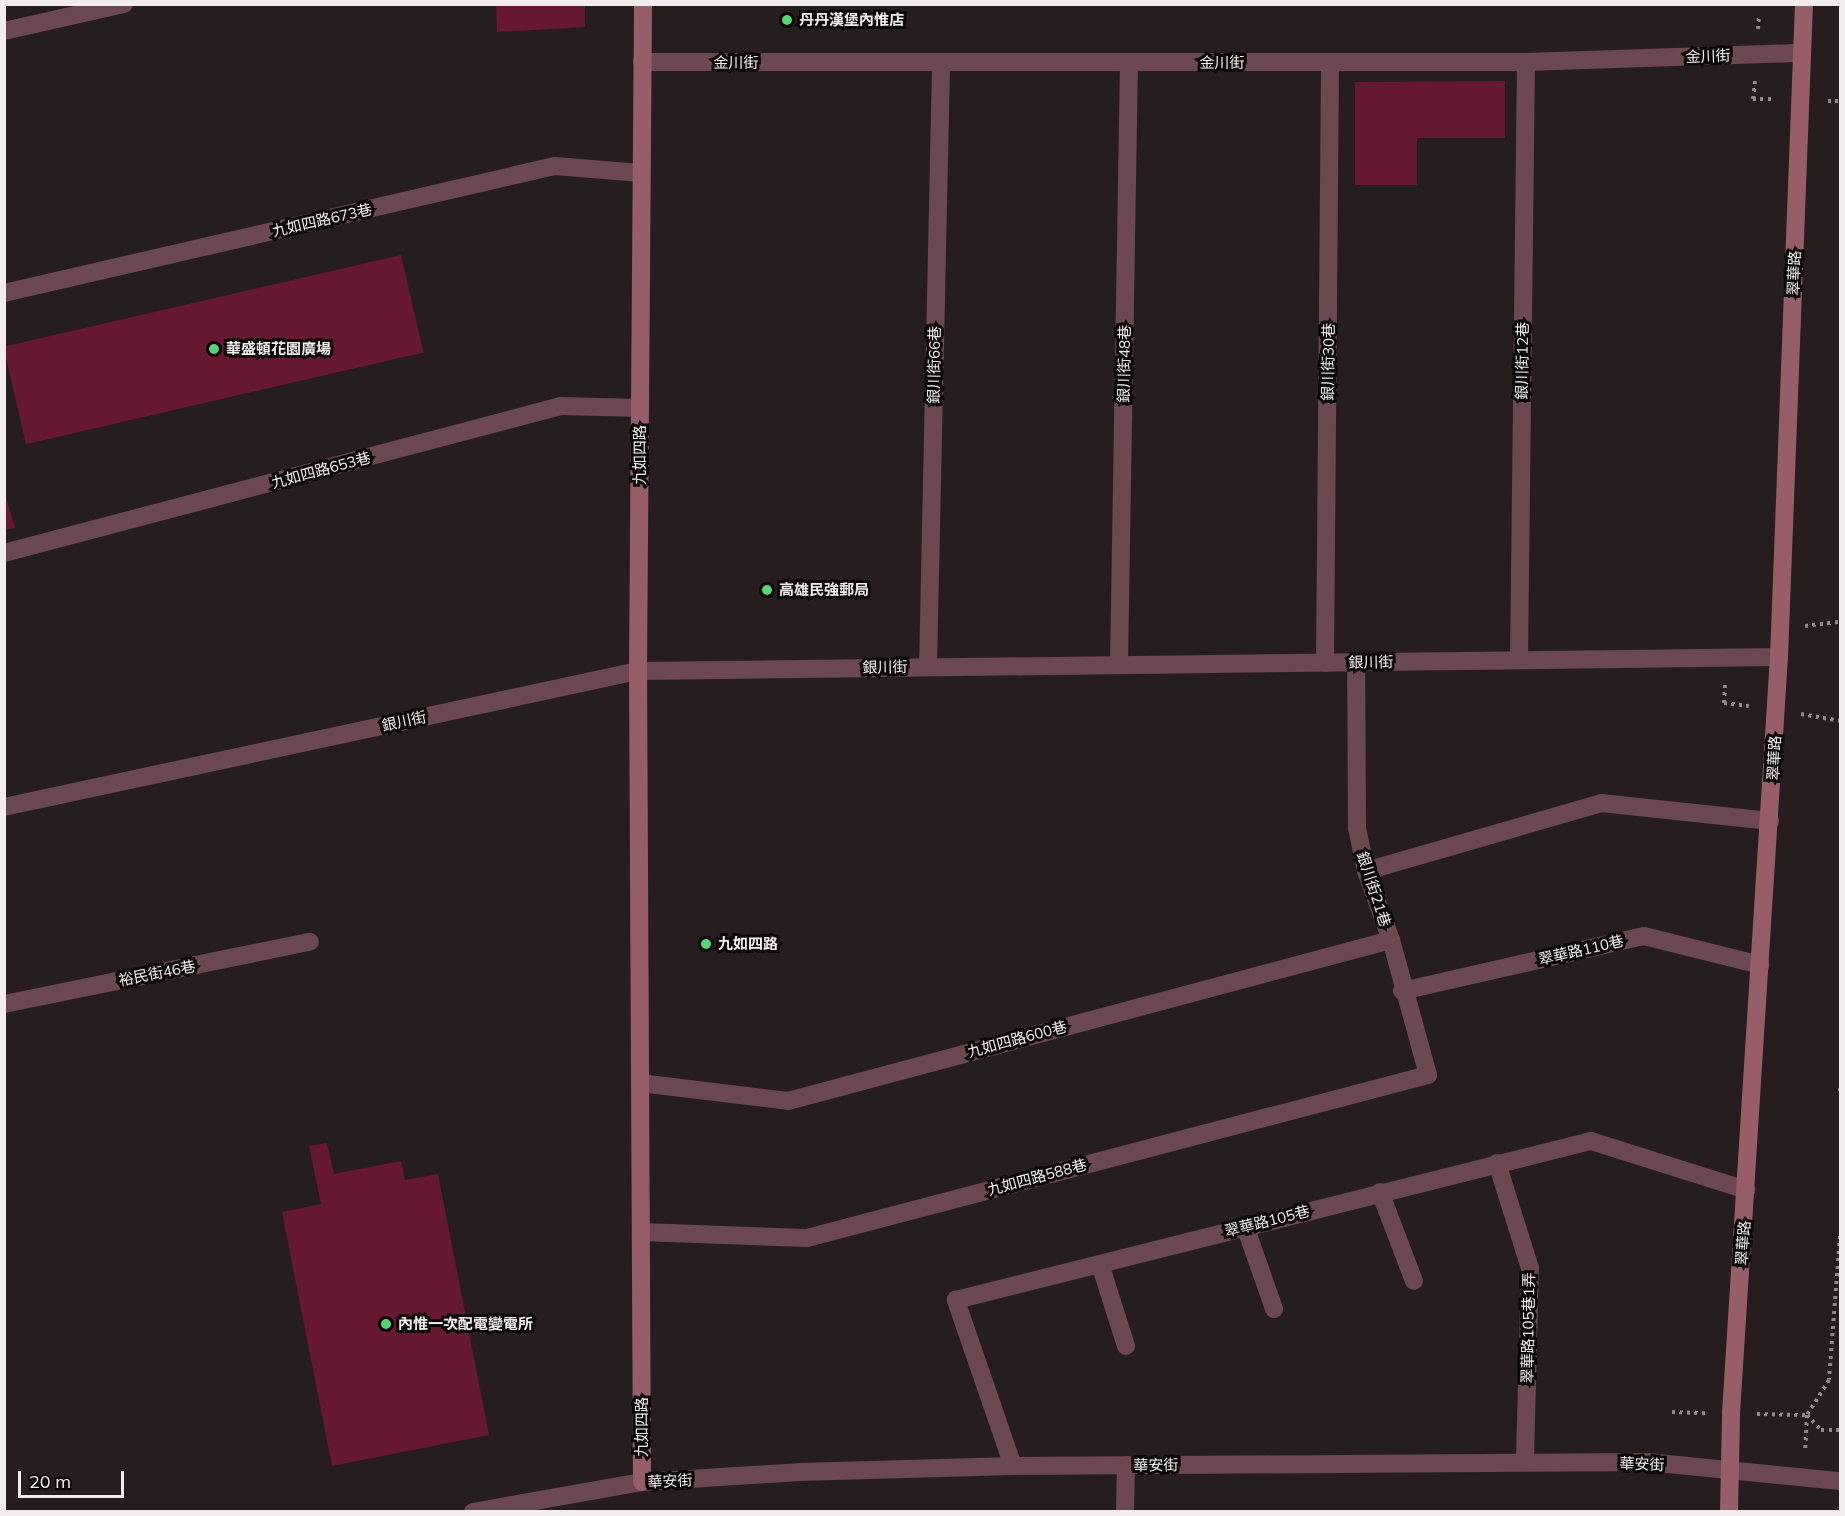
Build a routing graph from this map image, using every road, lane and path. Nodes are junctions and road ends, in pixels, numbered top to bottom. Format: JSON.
{"nodes":[{"id":1,"x":124,"y":4,"type":"edge"},
{"id":2,"x":643,"y":4,"type":"edge"},
{"id":3,"x":1804,"y":4,"type":"edge"},
{"id":4,"x":4,"y":31,"type":"edge"},
{"id":5,"x":1802,"y":53,"type":"junction"},
{"id":6,"x":642,"y":62,"type":"junction"},
{"id":7,"x":1330,"y":62,"type":"junction"},
{"id":8,"x":1526,"y":62,"type":"junction"},
{"id":9,"x":1129,"y":63,"type":"junction"},
{"id":10,"x":941,"y":64,"type":"junction"},
{"id":11,"x":641,"y":173,"type":"junction"},
{"id":12,"x":4,"y":292,"type":"edge"},
{"id":13,"x":640,"y":408,"type":"junction"},
{"id":14,"x":4,"y":553,"type":"edge"},
{"id":15,"x":1779,"y":657,"type":"junction"},
{"id":16,"x":1519,"y":660,"type":"junction"},
{"id":17,"x":1356,"y":662,"type":"junction"},
{"id":18,"x":1325,"y":663,"type":"junction"},
{"id":19,"x":1119,"y":664,"type":"junction"},
{"id":20,"x":928,"y":667,"type":"junction"},
{"id":21,"x":638,"y":671,"type":"junction"},
{"id":22,"x":4,"y":807,"type":"edge"},
{"id":23,"x":1770,"y":820,"type":"junction"},
{"id":24,"x":1366,"y":871,"type":"junction"},
{"id":25,"x":1391,"y":940,"type":"junction"},
{"id":26,"x":310,"y":942,"type":"dead end"},
{"id":27,"x":1760,"y":965,"type":"junction"},
{"id":28,"x":1402,"y":991,"type":"junction"},
{"id":29,"x":4,"y":1004,"type":"edge"},
{"id":30,"x":1428,"y":1075,"type":"joint"},
{"id":31,"x":640,"y":1083,"type":"junction"},
{"id":32,"x":1497,"y":1163,"type":"junction"},
{"id":33,"x":1746,"y":1190,"type":"junction"},
{"id":34,"x":1380,"y":1192,"type":"junction"},
{"id":35,"x":1245,"y":1226,"type":"junction"},
{"id":36,"x":641,"y":1232,"type":"junction"},
{"id":37,"x":1840,"y":1236,"type":"edge"},
{"id":38,"x":1100,"y":1264,"type":"junction"},
{"id":39,"x":1414,"y":1281,"type":"dead end"},
{"id":40,"x":1274,"y":1309,"type":"dead end"},
{"id":41,"x":1126,"y":1346,"type":"dead end"},
{"id":42,"x":1840,"y":1430,"type":"edge"},
{"id":43,"x":1525,"y":1462,"type":"junction"},
{"id":44,"x":1126,"y":1465,"type":"junction"},
{"id":45,"x":1013,"y":1466,"type":"junction"},
{"id":46,"x":1731,"y":1471,"type":"junction"},
{"id":47,"x":1840,"y":1481,"type":"edge"},
{"id":48,"x":642,"y":1482,"type":"junction"},
{"id":49,"x":473,"y":1512,"type":"edge"},
{"id":50,"x":1125,"y":1512,"type":"edge"},
{"id":51,"x":1729,"y":1512,"type":"edge"}],
"edges":[{"from":1,"to":4,"type":"street"},
{"from":2,"to":6,"type":"street","name":"九如四路"},
{"from":3,"to":5,"type":"street","name":"翠華路"},
{"from":5,"to":8,"type":"street","name":"金川街"},
{"from":5,"to":15,"type":"street","name":"翠華路"},
{"from":6,"to":10,"type":"street","name":"金川街"},
{"from":6,"to":11,"type":"street","name":"九如四路"},
{"from":7,"to":8,"type":"street","name":"金川街"},
{"from":7,"to":9,"type":"street","name":"金川街"},
{"from":7,"to":18,"type":"street","name":"銀川街30巷"},
{"from":8,"to":16,"type":"street","name":"銀川街12巷"},
{"from":9,"to":10,"type":"street","name":"金川街"},
{"from":9,"to":19,"type":"street","name":"銀川街48巷"},
{"from":10,"to":20,"type":"street","name":"銀川街66巷"},
{"from":11,"to":12,"type":"street","name":"九如四路673巷"},
{"from":11,"to":13,"type":"street","name":"九如四路"},
{"from":13,"to":14,"type":"street","name":"九如四路653巷"},
{"from":13,"to":21,"type":"street","name":"九如四路"},
{"from":15,"to":16,"type":"street","name":"銀川街"},
{"from":15,"to":23,"type":"street","name":"翠華路"},
{"from":16,"to":17,"type":"street","name":"銀川街"},
{"from":17,"to":18,"type":"street","name":"銀川街"},
{"from":17,"to":24,"type":"street","name":"銀川街21巷"},
{"from":18,"to":19,"type":"street","name":"銀川街"},
{"from":19,"to":20,"type":"street","name":"銀川街"},
{"from":20,"to":21,"type":"street","name":"銀川街"},
{"from":21,"to":22,"type":"street","name":"銀川街"},
{"from":21,"to":31,"type":"street","name":"九如四路"},
{"from":23,"to":24,"type":"street"},
{"from":23,"to":27,"type":"street","name":"翠華路"},
{"from":24,"to":25,"type":"street","name":"銀川街21巷"},
{"from":25,"to":28,"type":"street","name":"銀川街21巷"},
{"from":25,"to":31,"type":"street","name":"九如四路600巷"},
{"from":26,"to":29,"type":"street","name":"裕民街46巷"},
{"from":27,"to":28,"type":"street","name":"翠華路110巷"},
{"from":27,"to":33,"type":"street","name":"翠華路"},
{"from":28,"to":30,"type":"street","name":"銀川街21巷"},
{"from":30,"to":36,"type":"street","name":"九如四路588巷"},
{"from":31,"to":36,"type":"street","name":"九如四路"},
{"from":32,"to":33,"type":"street","name":"翠華路105巷"},
{"from":32,"to":34,"type":"street","name":"翠華路105巷"},
{"from":32,"to":43,"type":"street","name":"翠華路105巷1弄"},
{"from":33,"to":46,"type":"street","name":"翠華路"},
{"from":34,"to":35,"type":"street","name":"翠華路105巷"},
{"from":34,"to":39,"type":"street"},
{"from":35,"to":38,"type":"street","name":"翠華路105巷"},
{"from":35,"to":40,"type":"street"},
{"from":36,"to":48,"type":"street","name":"九如四路"},
{"from":37,"to":42,"type":"path"},
{"from":38,"to":41,"type":"street"},
{"from":38,"to":45,"type":"street","name":"翠華路105巷"},
{"from":43,"to":44,"type":"street","name":"華安街"},
{"from":43,"to":46,"type":"street","name":"華安街"},
{"from":44,"to":45,"type":"street","name":"華安街"},
{"from":44,"to":50,"type":"street"},
{"from":45,"to":48,"type":"street","name":"華安街"},
{"from":46,"to":47,"type":"street","name":"華安街"},
{"from":46,"to":51,"type":"street","name":"翠華路"},
{"from":48,"to":49,"type":"street","name":"華安街"}]}
